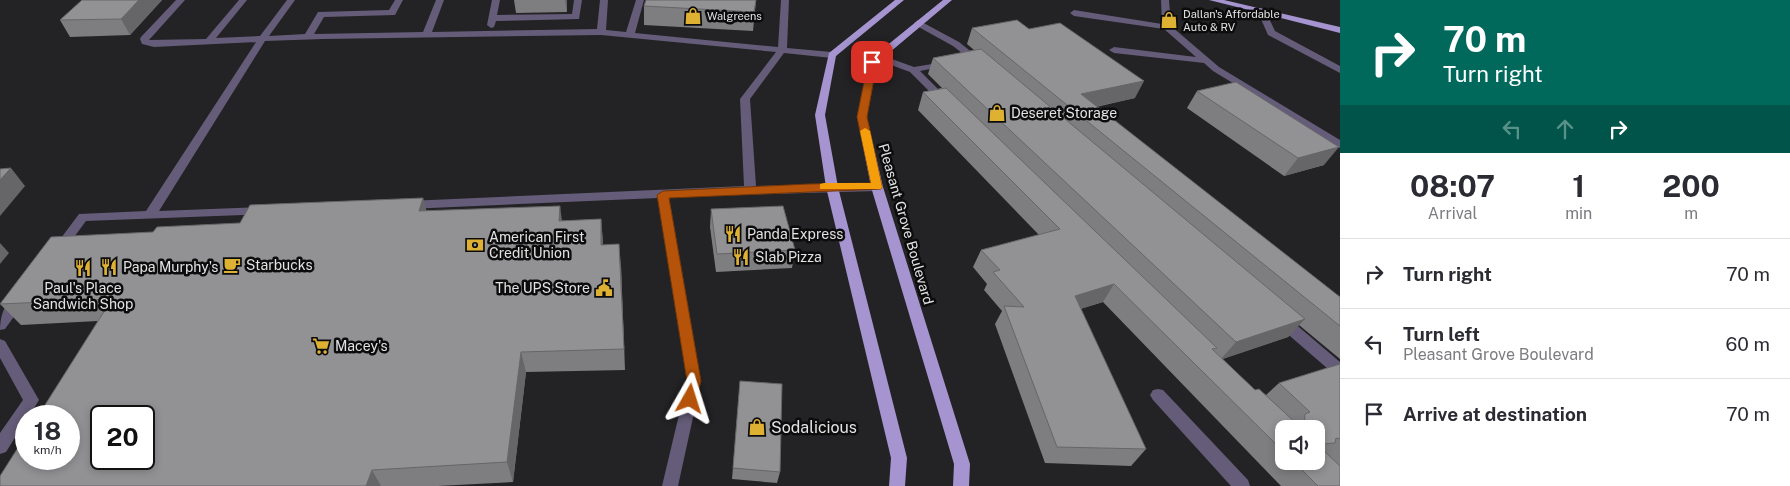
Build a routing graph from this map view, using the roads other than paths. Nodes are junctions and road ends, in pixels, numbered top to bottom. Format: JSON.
{"nodes":[{"id":1,"x":181,"y":0,"type":"edge"},
{"id":2,"x":243,"y":0,"type":"edge"},
{"id":3,"x":291,"y":0,"type":"edge"},
{"id":4,"x":399,"y":0,"type":"edge"},
{"id":5,"x":440,"y":0,"type":"edge"},
{"id":6,"x":496,"y":0,"type":"edge"},
{"id":7,"x":578,"y":0,"type":"edge"},
{"id":8,"x":604,"y":0,"type":"edge"},
{"id":9,"x":640,"y":0,"type":"edge"},
{"id":10,"x":786,"y":0,"type":"edge"},
{"id":11,"x":900,"y":0,"type":"edge"},
{"id":12,"x":948,"y":0,"type":"edge"},
{"id":13,"x":1165,"y":0,"type":"edge"},
{"id":14,"x":1213,"y":0,"type":"edge"},
{"id":15,"x":1261,"y":10,"type":"junction"},
{"id":16,"x":1074,"y":13,"type":"dead end"},
{"id":17,"x":492,"y":18,"type":"junction"},
{"id":18,"x":918,"y":23,"type":"junction"},
{"id":19,"x":1167,"y":26,"type":"junction"},
{"id":20,"x":1340,"y":30,"type":"edge"},
{"id":21,"x":489,"y":32,"type":"junction"},
{"id":22,"x":601,"y":32,"type":"junction"},
{"id":23,"x":427,"y":34,"type":"junction"},
{"id":24,"x":630,"y":35,"type":"junction"},
{"id":25,"x":308,"y":36,"type":"junction"},
{"id":26,"x":263,"y":38,"type":"junction"},
{"id":27,"x":209,"y":41,"type":"junction"},
{"id":28,"x":782,"y":50,"type":"junction"},
{"id":29,"x":1114,"y":50,"type":"dead end"},
{"id":30,"x":832,"y":55,"type":"junction"},
{"id":31,"x":878,"y":56,"type":"junction"},
{"id":32,"x":974,"y":57,"type":"junction"},
{"id":33,"x":1208,"y":61,"type":"junction"},
{"id":34,"x":913,"y":70,"type":"junction"},
{"id":35,"x":988,"y":70,"type":"edge"},
{"id":36,"x":1340,"y":70,"type":"edge"},
{"id":37,"x":954,"y":110,"type":"edge"},
{"id":38,"x":1340,"y":146,"type":"edge"},
{"id":39,"x":832,"y":186,"type":"junction"},
{"id":40,"x":877,"y":187,"type":"junction"},
{"id":41,"x":750,"y":190,"type":"junction"},
{"id":42,"x":663,"y":195,"type":"junction"},
{"id":43,"x":536,"y":200,"type":"junction"},
{"id":44,"x":394,"y":206,"type":"edge"},
{"id":45,"x":274,"y":210,"type":"edge"},
{"id":46,"x":529,"y":212,"type":"edge"},
{"id":47,"x":150,"y":215,"type":"junction"},
{"id":48,"x":48,"y":263,"type":"edge"},
{"id":49,"x":30,"y":286,"type":"edge"},
{"id":50,"x":1273,"y":313,"type":"edge"},
{"id":51,"x":0,"y":325,"type":"edge"},
{"id":52,"x":0,"y":345,"type":"edge"},
{"id":53,"x":1340,"y":371,"type":"edge"},
{"id":54,"x":1158,"y":395,"type":"dead end"},
{"id":55,"x":0,"y":447,"type":"edge"},
{"id":56,"x":670,"y":486,"type":"edge"},
{"id":57,"x":897,"y":486,"type":"edge"},
{"id":58,"x":961,"y":486,"type":"edge"},
{"id":59,"x":1242,"y":486,"type":"edge"}],
"edges":[{"from":1,"to":27,"type":"lane"},
{"from":2,"to":27,"type":"lane"},
{"from":3,"to":26,"type":"lane"},
{"from":4,"to":25,"type":"lane"},
{"from":5,"to":23,"type":"lane"},
{"from":6,"to":17,"type":"lane"},
{"from":7,"to":17,"type":"lane"},
{"from":8,"to":22,"type":"lane"},
{"from":9,"to":24,"type":"lane"},
{"from":10,"to":28,"type":"lane"},
{"from":11,"to":30,"type":"main road"},
{"from":12,"to":18,"type":"main road","name":"Pleasant Grove Boulevard"},
{"from":13,"to":19,"type":"lane"},
{"from":14,"to":15,"type":"main road"},
{"from":15,"to":20,"type":"main road"},
{"from":15,"to":36,"type":"lane"},
{"from":16,"to":19,"type":"lane"},
{"from":17,"to":21,"type":"lane"},
{"from":18,"to":31,"type":"main road","name":"Pleasant Grove Boulevard"},
{"from":18,"to":32,"type":"lane"},
{"from":19,"to":33,"type":"lane"},
{"from":21,"to":22,"type":"lane"},
{"from":21,"to":23,"type":"lane"},
{"from":22,"to":24,"type":"lane"},
{"from":23,"to":25,"type":"lane"},
{"from":24,"to":28,"type":"lane"},
{"from":25,"to":26,"type":"lane"},
{"from":26,"to":27,"type":"lane"},
{"from":26,"to":47,"type":"lane"},
{"from":28,"to":30,"type":"lane"},
{"from":28,"to":41,"type":"lane"},
{"from":29,"to":33,"type":"lane"},
{"from":30,"to":39,"type":"main road"},
{"from":31,"to":34,"type":"lane"},
{"from":31,"to":40,"type":"main road","name":"Pleasant Grove Boulevard"},
{"from":32,"to":34,"type":"lane"},
{"from":32,"to":35,"type":"lane"},
{"from":33,"to":38,"type":"lane"},
{"from":34,"to":37,"type":"lane"},
{"from":39,"to":40,"type":"lane"},
{"from":39,"to":41,"type":"lane"},
{"from":39,"to":57,"type":"main road"},
{"from":40,"to":58,"type":"main road","name":"Pleasant Grove Boulevard"},
{"from":41,"to":42,"type":"lane"},
{"from":42,"to":43,"type":"lane"},
{"from":42,"to":56,"type":"lane"},
{"from":43,"to":44,"type":"lane"},
{"from":43,"to":46,"type":"lane"},
{"from":45,"to":47,"type":"lane"},
{"from":47,"to":48,"type":"lane"},
{"from":49,"to":51,"type":"lane"},
{"from":50,"to":53,"type":"lane"},
{"from":52,"to":55,"type":"lane"},
{"from":54,"to":59,"type":"lane"}]}
